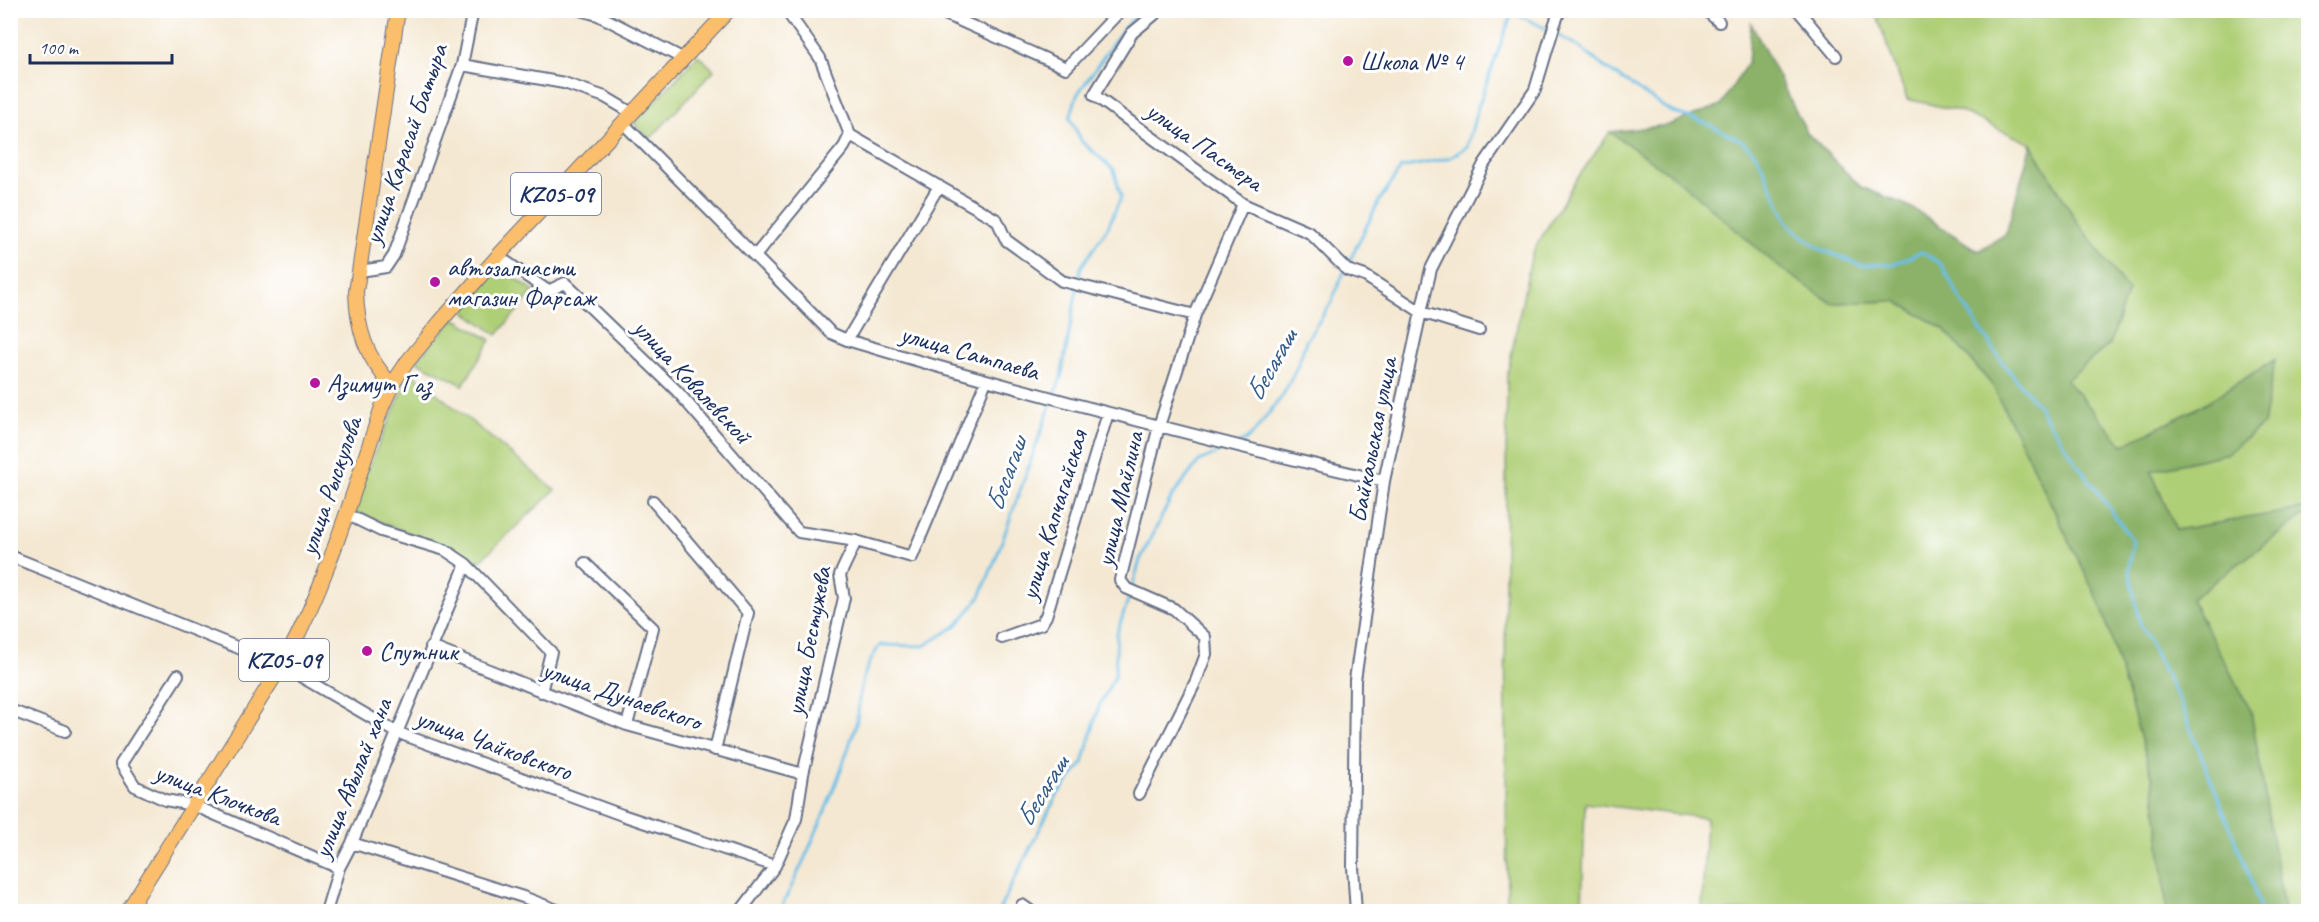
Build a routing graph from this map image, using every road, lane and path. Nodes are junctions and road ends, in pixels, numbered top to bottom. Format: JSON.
{"nodes":[{"id":1,"x":398,"y":10,"type":"edge"},
{"id":2,"x":473,"y":10,"type":"edge"},
{"id":3,"x":580,"y":10,"type":"edge"},
{"id":4,"x":729,"y":10,"type":"edge"},
{"id":5,"x":786,"y":10,"type":"edge"},
{"id":6,"x":936,"y":10,"type":"edge"},
{"id":7,"x":1121,"y":10,"type":"edge"},
{"id":8,"x":1160,"y":10,"type":"edge"},
{"id":9,"x":1560,"y":10,"type":"edge"},
{"id":10,"x":1706,"y":10,"type":"edge"},
{"id":11,"x":1798,"y":10,"type":"edge"},
{"id":12,"x":1719,"y":22,"type":"dead end"},
{"id":13,"x":1836,"y":56,"type":"dead end"},
{"id":14,"x":684,"y":58,"type":"junction"},
{"id":15,"x":462,"y":65,"type":"junction"},
{"id":16,"x":628,"y":118,"type":"junction"},
{"id":17,"x":850,"y":135,"type":"junction"},
{"id":18,"x":939,"y":186,"type":"junction"},
{"id":19,"x":1243,"y":204,"type":"junction"},
{"id":20,"x":498,"y":256,"type":"junction"},
{"id":21,"x":755,"y":256,"type":"junction"},
{"id":22,"x":360,"y":271,"type":"junction"},
{"id":23,"x":1421,"y":312,"type":"junction"},
{"id":24,"x":1195,"y":315,"type":"junction"},
{"id":25,"x":1479,"y":330,"type":"dead end"},
{"id":26,"x":847,"y":340,"type":"junction"},
{"id":27,"x":986,"y":381,"type":"junction"},
{"id":28,"x":392,"y":385,"type":"junction"},
{"id":29,"x":1108,"y":413,"type":"junction"},
{"id":30,"x":1159,"y":426,"type":"junction"},
{"id":31,"x":1384,"y":481,"type":"junction"},
{"id":32,"x":653,"y":501,"type":"dead end"},
{"id":33,"x":346,"y":514,"type":"junction"},
{"id":34,"x":856,"y":541,"type":"junction"},
{"id":35,"x":10,"y":556,"type":"edge"},
{"id":36,"x":585,"y":563,"type":"dead end"},
{"id":37,"x":466,"y":564,"type":"junction"},
{"id":38,"x":1002,"y":638,"type":"dead end"},
{"id":39,"x":431,"y":647,"type":"junction"},
{"id":40,"x":281,"y":665,"type":"junction"},
{"id":41,"x":178,"y":675,"type":"dead end"},
{"id":42,"x":541,"y":692,"type":"junction"},
{"id":43,"x":10,"y":710,"type":"edge"},
{"id":44,"x":627,"y":725,"type":"junction"},
{"id":45,"x":65,"y":731,"type":"dead end"},
{"id":46,"x":396,"y":732,"type":"junction"},
{"id":47,"x":715,"y":750,"type":"junction"},
{"id":48,"x":803,"y":774,"type":"junction"},
{"id":49,"x":1139,"y":794,"type":"dead end"},
{"id":50,"x":194,"y":805,"type":"junction"},
{"id":51,"x":352,"y":843,"type":"junction"},
{"id":52,"x":775,"y":866,"type":"junction"},
{"id":53,"x":339,"y":868,"type":"junction"},
{"id":54,"x":1022,"y":905,"type":"dead end"},
{"id":55,"x":130,"y":908,"type":"edge"},
{"id":56,"x":146,"y":912,"type":"edge"},
{"id":57,"x":326,"y":912,"type":"edge"},
{"id":58,"x":562,"y":912,"type":"edge"},
{"id":59,"x":740,"y":912,"type":"edge"},
{"id":60,"x":1032,"y":912,"type":"edge"},
{"id":61,"x":1356,"y":912,"type":"edge"}],
"edges":[{"from":1,"to":22,"type":"main road","name":"улица Карасай Батыра"},
{"from":2,"to":15,"type":"street","name":"улица Карасай Батыра"},
{"from":3,"to":14,"type":"street"},
{"from":4,"to":14,"type":"main road","name":"улица Рыскулова","number":"KZ05-09"},
{"from":5,"to":17,"type":"street"},
{"from":6,"to":7,"type":"street"},
{"from":8,"to":19,"type":"street","name":"улица Пастера"},
{"from":9,"to":23,"type":"street","name":"Байкальская улица"},
{"from":10,"to":12,"type":"street"},
{"from":11,"to":13,"type":"street"},
{"from":14,"to":16,"type":"main road","name":"улица Рыскулова","number":"KZ05-09"},
{"from":15,"to":16,"type":"street","name":"улица Сатпаева"},
{"from":15,"to":22,"type":"street","name":"улица Карасай Батыра"},
{"from":16,"to":20,"type":"main road","name":"улица Рыскулова","number":"KZ05-09"},
{"from":16,"to":21,"type":"street","name":"улица Сатпаева"},
{"from":17,"to":18,"type":"street"},
{"from":17,"to":21,"type":"street"},
{"from":18,"to":24,"type":"street"},
{"from":18,"to":26,"type":"street"},
{"from":19,"to":23,"type":"street","name":"улица Пастера"},
{"from":19,"to":24,"type":"street","name":"улица Майлина"},
{"from":20,"to":28,"type":"main road","name":"улица Рыскулова","number":"KZ05-09"},
{"from":20,"to":34,"type":"street","name":"улица Ковалевской"},
{"from":21,"to":26,"type":"street","name":"улица Сатпаева"},
{"from":22,"to":28,"type":"main road","name":"улица Карасай Батыра"},
{"from":23,"to":25,"type":"street","name":"улица Пастера"},
{"from":23,"to":31,"type":"street","name":"Байкальская улица"},
{"from":24,"to":30,"type":"street","name":"улица Майлина"},
{"from":26,"to":27,"type":"street","name":"улица Сатпаева"},
{"from":27,"to":29,"type":"street","name":"улица Сатпаева"},
{"from":27,"to":34,"type":"street","name":"улица Бестужева"},
{"from":28,"to":33,"type":"main road","name":"улица Рыскулова","number":"KZ05-09"},
{"from":29,"to":30,"type":"street","name":"улица Сатпаева"},
{"from":29,"to":38,"type":"street","name":"улица Капчагайская"},
{"from":30,"to":31,"type":"street","name":"улица Сатпаева"},
{"from":30,"to":49,"type":"street","name":"улица Майлина"},
{"from":31,"to":61,"type":"street","name":"Байкальская улица"},
{"from":32,"to":47,"type":"street"},
{"from":33,"to":37,"type":"street"},
{"from":33,"to":40,"type":"main road","name":"улица Рыскулова","number":"KZ05-09"},
{"from":34,"to":48,"type":"street","name":"улица Бестужева"},
{"from":35,"to":40,"type":"street","name":"улица Чайковского"},
{"from":36,"to":44,"type":"street"},
{"from":37,"to":39,"type":"street","name":"улица Абылай хана"},
{"from":37,"to":42,"type":"street"},
{"from":39,"to":42,"type":"street","name":"улица Дунаевского"},
{"from":39,"to":46,"type":"street","name":"улица Абылай хана"},
{"from":40,"to":46,"type":"street","name":"улица Чайковского"},
{"from":40,"to":50,"type":"main road","name":"улица Рыскулова","number":"KZ05-09"},
{"from":41,"to":50,"type":"street","name":"улица Клочкова"},
{"from":42,"to":44,"type":"street","name":"улица Дунаевского"},
{"from":43,"to":45,"type":"street"},
{"from":44,"to":47,"type":"street","name":"улица Дунаевского"},
{"from":46,"to":51,"type":"street","name":"улица Абылай хана"},
{"from":46,"to":52,"type":"street","name":"улица Чайковского"},
{"from":47,"to":48,"type":"street","name":"улица Дунаевского"},
{"from":48,"to":52,"type":"street","name":"улица Бестужева"},
{"from":50,"to":53,"type":"street","name":"улица Клочкова"},
{"from":50,"to":55,"type":"main road","name":"улица Рыскулова","number":"KZ05-09"},
{"from":51,"to":53,"type":"street","name":"улица Абылай хана"},
{"from":51,"to":58,"type":"street"},
{"from":52,"to":59,"type":"street","name":"улица Бестужева"},
{"from":53,"to":57,"type":"street","name":"улица Абылай хана"},
{"from":54,"to":60,"type":"street"},
{"from":55,"to":56,"type":"street"}]}
